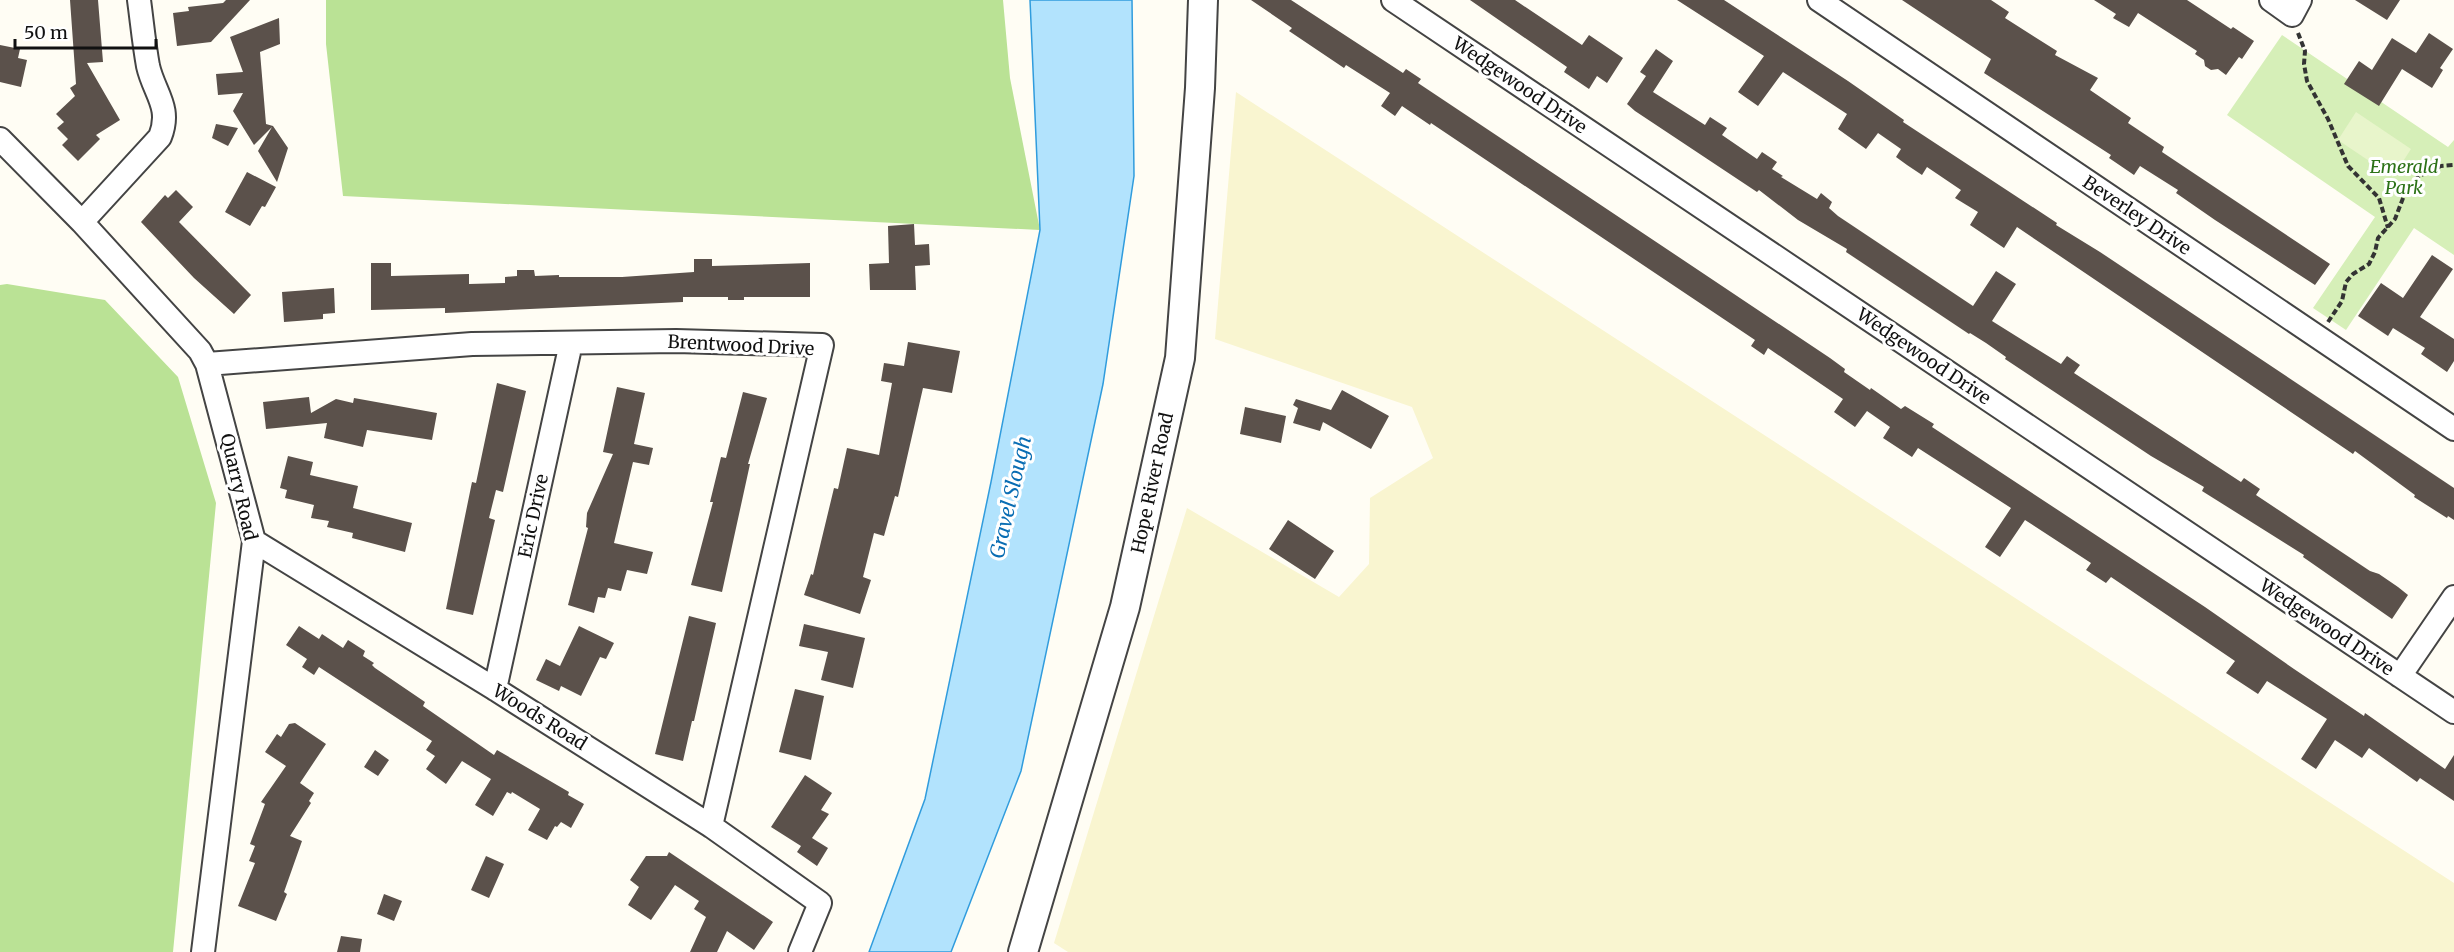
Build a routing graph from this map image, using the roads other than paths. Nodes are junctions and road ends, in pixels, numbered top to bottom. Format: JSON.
{"nodes":[{"id":1,"x":139,"y":0,"type":"edge"},
{"id":2,"x":1203,"y":0,"type":"edge"},
{"id":3,"x":1393,"y":0,"type":"edge"},
{"id":4,"x":1820,"y":0,"type":"edge"},
{"id":5,"x":2271,"y":0,"type":"edge"},
{"id":6,"x":2296,"y":7,"type":"edge"},
{"id":7,"x":0,"y":139,"type":"edge"},
{"id":8,"x":82,"y":222,"type":"junction"},
{"id":9,"x":571,"y":343,"type":"junction"},
{"id":10,"x":207,"y":364,"type":"junction"},
{"id":11,"x":2454,"y":429,"type":"edge"},
{"id":12,"x":254,"y":541,"type":"junction"},
{"id":13,"x":2454,"y":597,"type":"edge"},
{"id":14,"x":2400,"y":676,"type":"junction"},
{"id":15,"x":495,"y":689,"type":"junction"},
{"id":16,"x":2454,"y":712,"type":"edge"},
{"id":17,"x":711,"y":826,"type":"junction"},
{"id":18,"x":203,"y":952,"type":"edge"},
{"id":19,"x":800,"y":952,"type":"edge"},
{"id":20,"x":1023,"y":952,"type":"edge"}],
"edges":[{"from":1,"to":8,"type":"street"},
{"from":2,"to":20,"type":"street","name":"Hope River Road"},
{"from":3,"to":14,"type":"street","name":"Wedgewood Drive"},
{"from":4,"to":11,"type":"street","name":"Beverley Drive"},
{"from":5,"to":6,"type":"street"},
{"from":7,"to":8,"type":"street","name":"Quarry Road"},
{"from":8,"to":10,"type":"street","name":"Quarry Road"},
{"from":9,"to":10,"type":"street","name":"Brentwood Drive"},
{"from":9,"to":15,"type":"street","name":"Eric Drive"},
{"from":9,"to":17,"type":"street","name":"Brentwood Drive"},
{"from":10,"to":12,"type":"street","name":"Quarry Road"},
{"from":12,"to":15,"type":"street","name":"Woods Road"},
{"from":12,"to":18,"type":"street","name":"Quarry Road"},
{"from":13,"to":14,"type":"street"},
{"from":14,"to":16,"type":"street","name":"Wedgewood Drive"},
{"from":15,"to":17,"type":"street","name":"Woods Road"},
{"from":17,"to":19,"type":"street","name":"Woods Road"}]}
